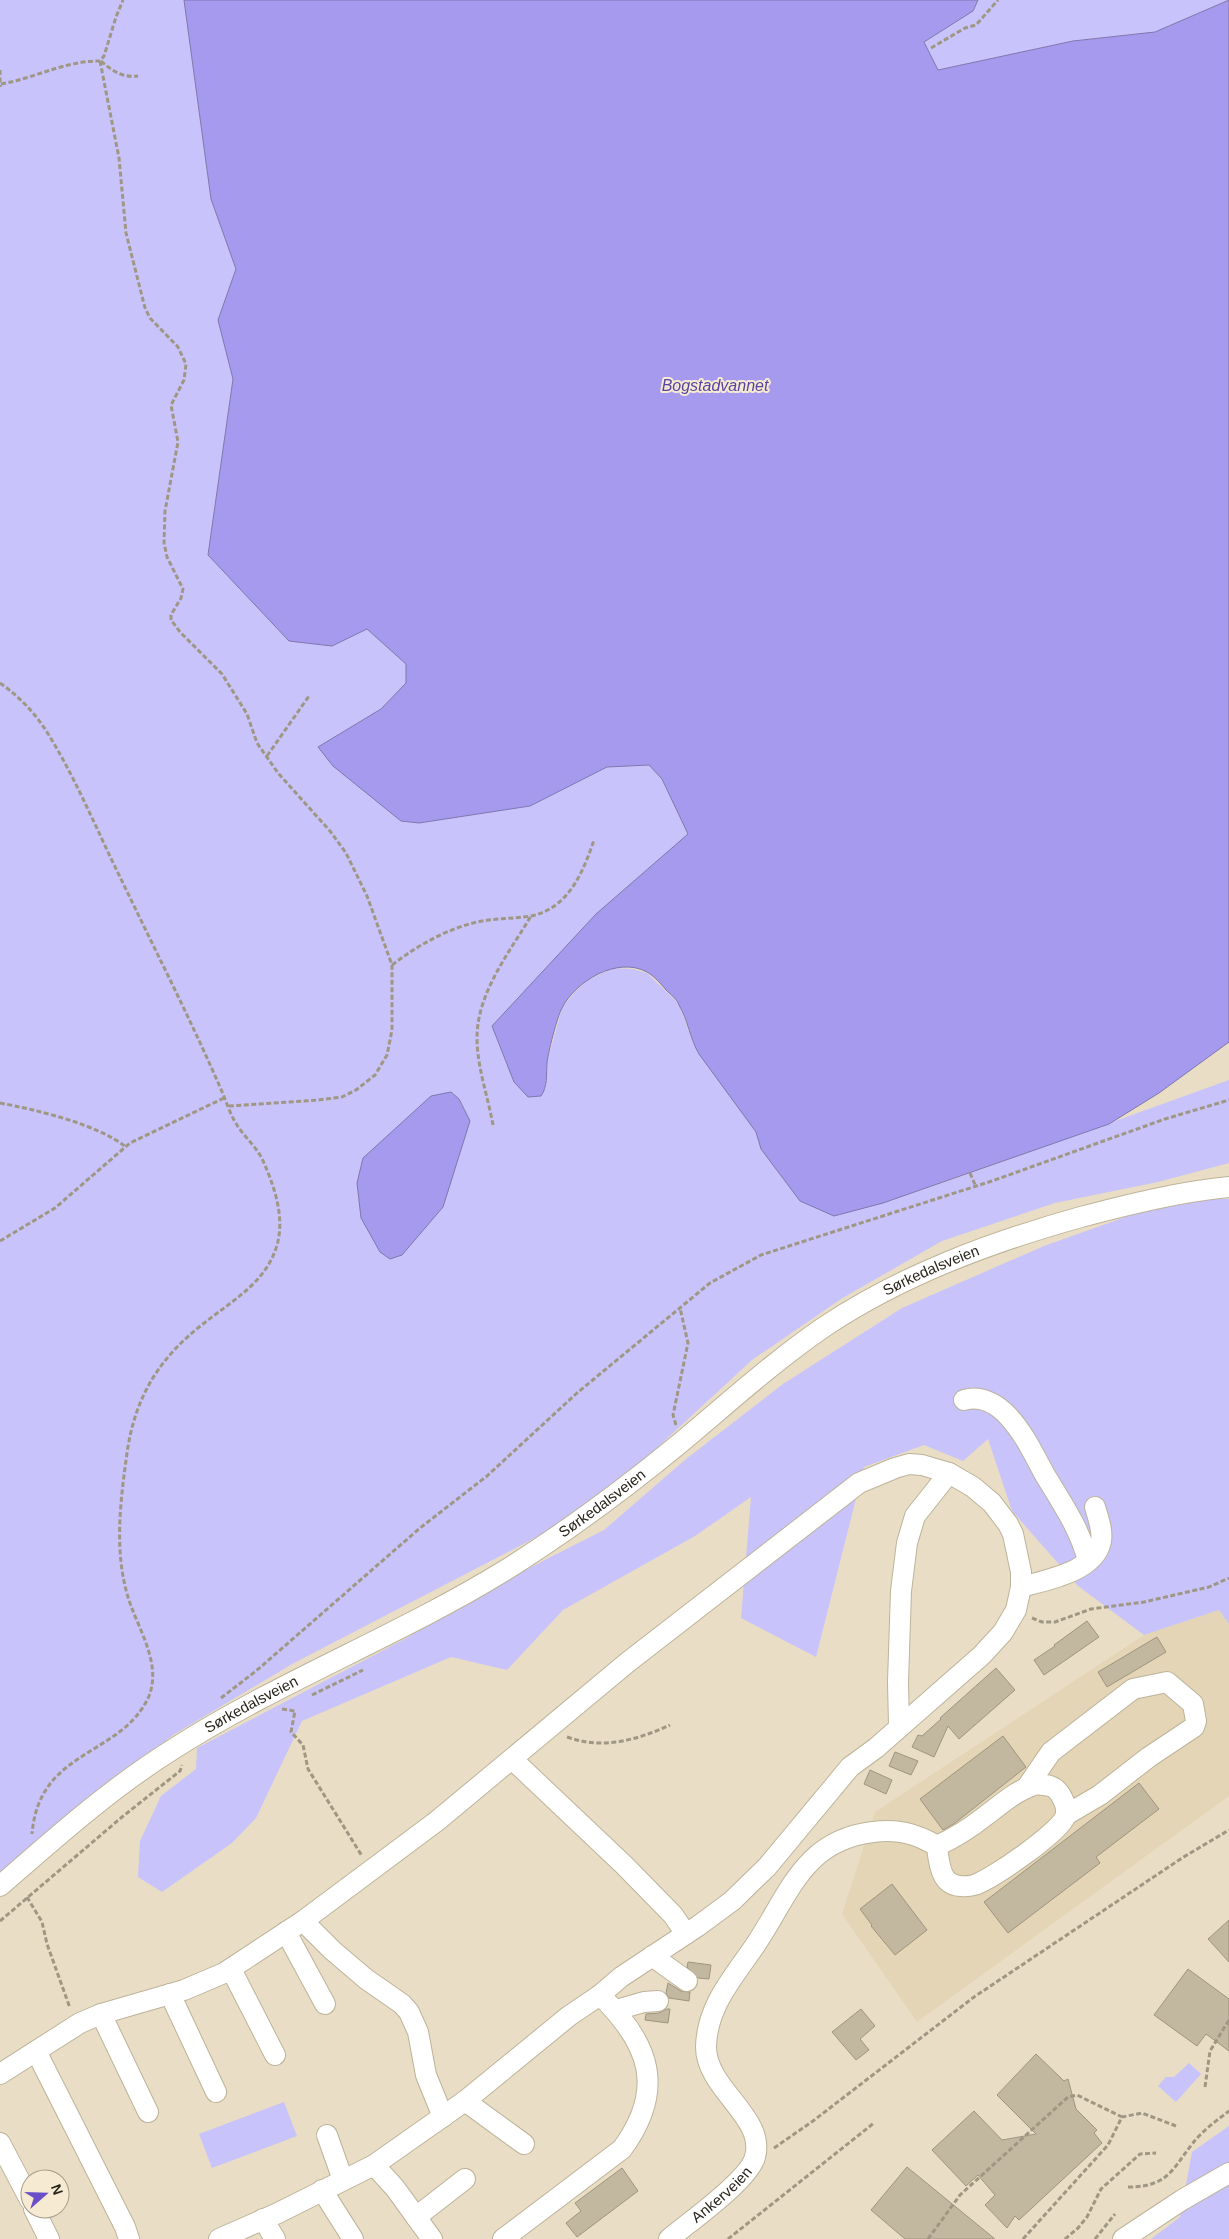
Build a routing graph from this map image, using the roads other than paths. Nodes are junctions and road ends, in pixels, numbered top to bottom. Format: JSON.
{"nodes":[{"id":1,"x":1229,"y":1187,"type":"edge"},
{"id":2,"x":964,"y":1400,"type":"dead end"},
{"id":3,"x":949,"y":1473,"type":"junction"},
{"id":4,"x":1095,"y":1508,"type":"dead end"},
{"id":5,"x":1088,"y":1561,"type":"junction"},
{"id":6,"x":1021,"y":1587,"type":"junction"},
{"id":7,"x":899,"y":1726,"type":"junction"},
{"id":8,"x":512,"y":1759,"type":"junction"},
{"id":9,"x":1027,"y":1787,"type":"junction"},
{"id":10,"x":1066,"y":1815,"type":"junction"},
{"id":11,"x":937,"y":1846,"type":"junction"},
{"id":12,"x":0,"y":1886,"type":"edge"},
{"id":13,"x":303,"y":1921,"type":"junction"},
{"id":14,"x":286,"y":1932,"type":"junction"},
{"id":15,"x":686,"y":1934,"type":"junction"},
{"id":16,"x":652,"y":1956,"type":"junction"},
{"id":17,"x":230,"y":1969,"type":"junction"},
{"id":18,"x":687,"y":1982,"type":"dead end"},
{"id":19,"x":170,"y":1994,"type":"junction"},
{"id":20,"x":600,"y":1995,"type":"junction"},
{"id":21,"x":658,"y":2001,"type":"dead end"},
{"id":22,"x":325,"y":2004,"type":"dead end"},
{"id":23,"x":616,"y":2010,"type":"junction"},
{"id":24,"x":101,"y":2014,"type":"junction"},
{"id":25,"x":36,"y":2051,"type":"junction"},
{"id":26,"x":275,"y":2055,"type":"dead end"},
{"id":27,"x":0,"y":2074,"type":"edge"},
{"id":28,"x":216,"y":2092,"type":"dead end"},
{"id":29,"x":465,"y":2101,"type":"junction"},
{"id":30,"x":148,"y":2112,"type":"dead end"},
{"id":31,"x":443,"y":2117,"type":"junction"},
{"id":32,"x":327,"y":2135,"type":"dead end"},
{"id":33,"x":0,"y":2143,"type":"edge"},
{"id":34,"x":524,"y":2144,"type":"dead end"},
{"id":35,"x":374,"y":2165,"type":"junction"},
{"id":36,"x":1229,"y":2173,"type":"edge"},
{"id":37,"x":465,"y":2179,"type":"dead end"},
{"id":38,"x":344,"y":2180,"type":"junction"},
{"id":39,"x":20,"y":2181,"type":"edge"},
{"id":40,"x":322,"y":2190,"type":"junction"},
{"id":41,"x":416,"y":2217,"type":"junction"},
{"id":42,"x":39,"y":2219,"type":"edge"},
{"id":43,"x":264,"y":2219,"type":"junction"},
{"id":44,"x":50,"y":2239,"type":"edge"},
{"id":45,"x":129,"y":2239,"type":"edge"},
{"id":46,"x":219,"y":2239,"type":"edge"},
{"id":47,"x":275,"y":2239,"type":"edge"},
{"id":48,"x":353,"y":2239,"type":"edge"},
{"id":49,"x":432,"y":2239,"type":"edge"},
{"id":50,"x":503,"y":2239,"type":"edge"},
{"id":51,"x":669,"y":2239,"type":"edge"},
{"id":52,"x":1123,"y":2239,"type":"edge"}],
"edges":[{"from":1,"to":12,"type":"street","name":"Sørkedalsveien"},
{"from":2,"to":5,"type":"street"},
{"from":3,"to":6,"type":"street"},
{"from":3,"to":7,"type":"street"},
{"from":3,"to":8,"type":"street"},
{"from":4,"to":5,"type":"street"},
{"from":5,"to":6,"type":"street"},
{"from":6,"to":7,"type":"street"},
{"from":7,"to":15,"type":"street"},
{"from":8,"to":13,"type":"street"},
{"from":8,"to":15,"type":"street"},
{"from":9,"to":10,"type":"street"},
{"from":9,"to":10,"type":"street"},
{"from":9,"to":11,"type":"street"},
{"from":10,"to":11,"type":"street"},
{"from":11,"to":51,"type":"street","name":"Ankerveien"},
{"from":13,"to":14,"type":"street"},
{"from":13,"to":31,"type":"street"},
{"from":14,"to":17,"type":"street"},
{"from":14,"to":22,"type":"street"},
{"from":15,"to":16,"type":"street"},
{"from":16,"to":18,"type":"street"},
{"from":16,"to":20,"type":"street"},
{"from":17,"to":19,"type":"street"},
{"from":17,"to":26,"type":"street"},
{"from":19,"to":24,"type":"street"},
{"from":19,"to":28,"type":"street"},
{"from":20,"to":23,"type":"street"},
{"from":20,"to":29,"type":"street"},
{"from":21,"to":23,"type":"street"},
{"from":23,"to":50,"type":"street"},
{"from":24,"to":25,"type":"street"},
{"from":24,"to":30,"type":"street"},
{"from":25,"to":27,"type":"street"},
{"from":25,"to":45,"type":"street"},
{"from":29,"to":31,"type":"street"},
{"from":29,"to":34,"type":"street"},
{"from":31,"to":35,"type":"street"},
{"from":32,"to":38,"type":"street"},
{"from":33,"to":39,"type":"street"},
{"from":35,"to":38,"type":"street"},
{"from":35,"to":41,"type":"street"},
{"from":36,"to":52,"type":"street"},
{"from":37,"to":41,"type":"street"},
{"from":38,"to":40,"type":"street"},
{"from":40,"to":43,"type":"street"},
{"from":40,"to":48,"type":"street"},
{"from":41,"to":49,"type":"street"},
{"from":42,"to":44,"type":"street"},
{"from":43,"to":46,"type":"street"},
{"from":43,"to":47,"type":"street"}]}
